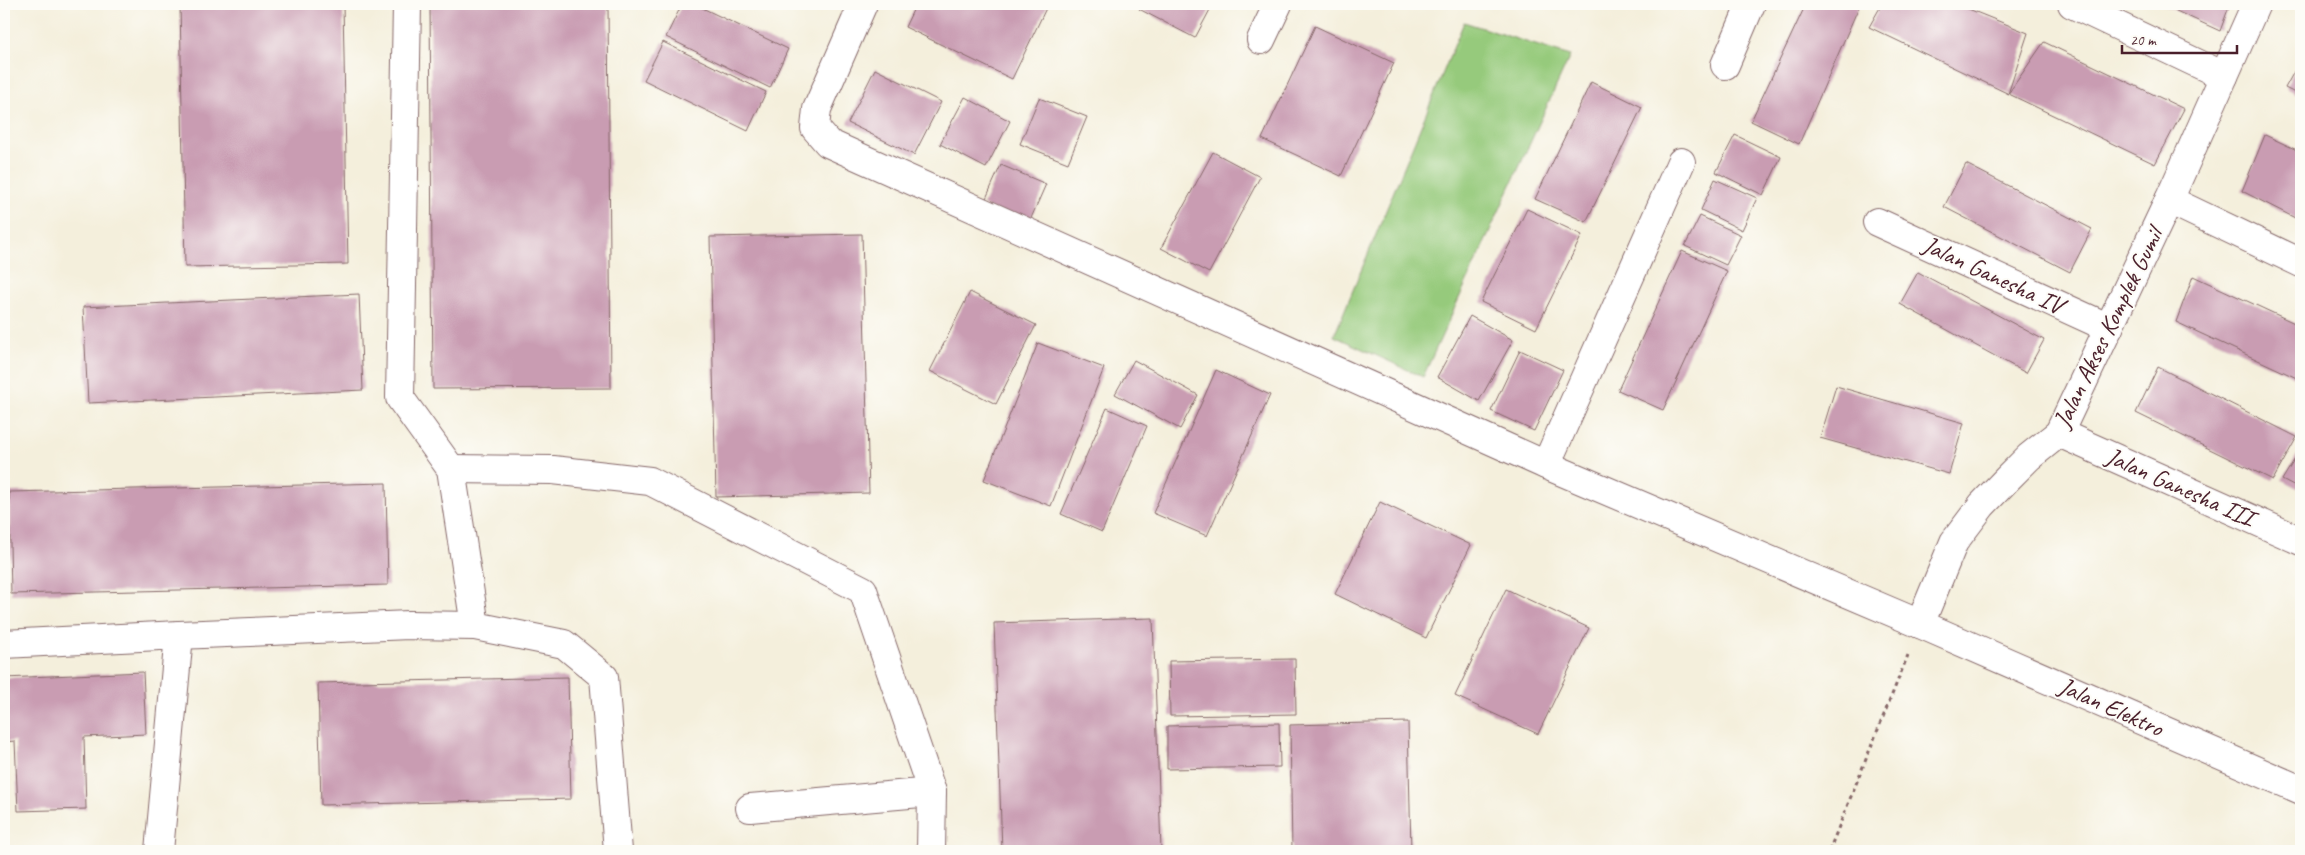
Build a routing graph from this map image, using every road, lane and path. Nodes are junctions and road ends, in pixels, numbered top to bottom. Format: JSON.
{"nodes":[{"id":1,"x":407,"y":4,"type":"edge"},
{"id":2,"x":863,"y":4,"type":"edge"},
{"id":3,"x":1278,"y":4,"type":"edge"},
{"id":4,"x":1750,"y":4,"type":"edge"},
{"id":5,"x":2072,"y":4,"type":"edge"},
{"id":6,"x":2256,"y":4,"type":"edge"},
{"id":7,"x":1262,"y":40,"type":"dead end"},
{"id":8,"x":1726,"y":65,"type":"dead end"},
{"id":9,"x":2224,"y":76,"type":"junction"},
{"id":10,"x":1681,"y":162,"type":"dead end"},
{"id":11,"x":2169,"y":200,"type":"junction"},
{"id":12,"x":1877,"y":222,"type":"dead end"},
{"id":13,"x":2301,"y":263,"type":"edge"},
{"id":14,"x":2109,"y":328,"type":"junction"},
{"id":15,"x":2059,"y":433,"type":"junction"},
{"id":16,"x":1546,"y":465,"type":"junction"},
{"id":17,"x":451,"y":469,"type":"junction"},
{"id":18,"x":2301,"y":541,"type":"edge"},
{"id":19,"x":1920,"y":624,"type":"junction"},
{"id":20,"x":475,"y":626,"type":"junction"},
{"id":21,"x":179,"y":635,"type":"junction"},
{"id":22,"x":4,"y":644,"type":"edge"},
{"id":23,"x":1909,"y":653,"type":"dead end"},
{"id":24,"x":2301,"y":790,"type":"edge"},
{"id":25,"x":932,"y":792,"type":"junction"},
{"id":26,"x":750,"y":808,"type":"dead end"},
{"id":27,"x":159,"y":851,"type":"edge"},
{"id":28,"x":618,"y":851,"type":"edge"},
{"id":29,"x":931,"y":851,"type":"edge"},
{"id":30,"x":1829,"y":851,"type":"edge"}],
"edges":[{"from":1,"to":17,"type":"street"},
{"from":2,"to":16,"type":"street","name":"Jalan Elektro"},
{"from":3,"to":7,"type":"street"},
{"from":4,"to":8,"type":"street"},
{"from":5,"to":9,"type":"street"},
{"from":6,"to":9,"type":"street","name":"Jalan Akses Komplek Gumil"},
{"from":9,"to":11,"type":"street","name":"Jalan Akses Komplek Gumil"},
{"from":10,"to":16,"type":"street"},
{"from":11,"to":13,"type":"street"},
{"from":11,"to":14,"type":"street","name":"Jalan Akses Komplek Gumil"},
{"from":12,"to":14,"type":"street","name":"Jalan Ganesha IV"},
{"from":14,"to":15,"type":"street","name":"Jalan Akses Komplek Gumil"},
{"from":15,"to":18,"type":"street","name":"Jalan Ganesha III"},
{"from":15,"to":19,"type":"street","name":"Jalan Akses Komplek Gumil"},
{"from":16,"to":19,"type":"street","name":"Jalan Elektro"},
{"from":17,"to":20,"type":"street"},
{"from":17,"to":25,"type":"street"},
{"from":19,"to":24,"type":"street","name":"Jalan Elektro"},
{"from":20,"to":21,"type":"street"},
{"from":20,"to":28,"type":"street"},
{"from":21,"to":22,"type":"street"},
{"from":21,"to":27,"type":"street"},
{"from":23,"to":30,"type":"path"},
{"from":25,"to":26,"type":"street"},
{"from":25,"to":29,"type":"street"}]}
